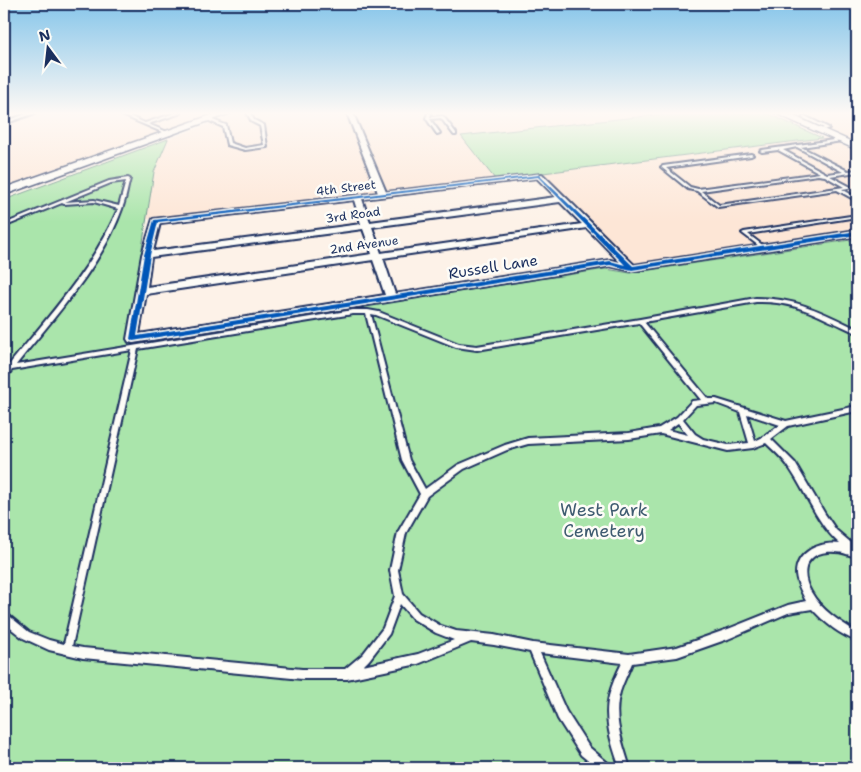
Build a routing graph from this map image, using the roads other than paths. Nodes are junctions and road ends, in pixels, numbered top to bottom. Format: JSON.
{"nodes":[{"id":1,"x":126,"y":149,"type":"edge"},
{"id":2,"x":364,"y":149,"type":"edge"},
{"id":3,"x":779,"y":149,"type":"joint"},
{"id":4,"x":803,"y":149,"type":"edge"},
{"id":5,"x":762,"y":151,"type":"dead end"},
{"id":6,"x":751,"y":155,"type":"dead end"},
{"id":7,"x":857,"y":171,"type":"edge"},
{"id":8,"x":846,"y":172,"type":"junction"},
{"id":9,"x":826,"y":175,"type":"junction"},
{"id":10,"x":838,"y":189,"type":"junction"},
{"id":11,"x":698,"y":190,"type":"junction"},
{"id":12,"x":4,"y":192,"type":"edge"},
{"id":13,"x":383,"y":195,"type":"junction"},
{"id":14,"x":357,"y":198,"type":"junction"},
{"id":15,"x":563,"y":199,"type":"junction"},
{"id":16,"x":857,"y":200,"type":"edge"},
{"id":17,"x":55,"y":204,"type":"junction"},
{"id":18,"x":120,"y":208,"type":"junction"},
{"id":19,"x":857,"y":216,"type":"edge"},
{"id":20,"x":590,"y":225,"type":"junction"},
{"id":21,"x":4,"y":226,"type":"edge"},
{"id":22,"x":368,"y":226,"type":"junction"},
{"id":23,"x":857,"y":233,"type":"edge"},
{"id":24,"x":763,"y":248,"type":"junction"},
{"id":25,"x":147,"y":256,"type":"junction"},
{"id":26,"x":378,"y":256,"type":"junction"},
{"id":27,"x":632,"y":268,"type":"junction"},
{"id":28,"x":142,"y":292,"type":"junction"},
{"id":29,"x":391,"y":297,"type":"junction"},
{"id":30,"x":368,"y":312,"type":"junction"},
{"id":31,"x":640,"y":321,"type":"junction"},
{"id":32,"x":857,"y":331,"type":"edge"},
{"id":33,"x":134,"y":343,"type":"junction"},
{"id":34,"x":7,"y":369,"type":"edge"},
{"id":35,"x":4,"y":375,"type":"edge"},
{"id":36,"x":705,"y":400,"type":"junction"},
{"id":37,"x":857,"y":408,"type":"edge"},
{"id":38,"x":743,"y":410,"type":"junction"},
{"id":39,"x":679,"y":419,"type":"junction"},
{"id":40,"x":786,"y":424,"type":"junction"},
{"id":41,"x":661,"y":431,"type":"junction"},
{"id":42,"x":768,"y":440,"type":"junction"},
{"id":43,"x":701,"y":441,"type":"junction"},
{"id":44,"x":753,"y":445,"type":"junction"},
{"id":45,"x":424,"y":494,"type":"junction"},
{"id":46,"x":856,"y":553,"type":"edge"},
{"id":47,"x":399,"y":596,"type":"junction"},
{"id":48,"x":813,"y":604,"type":"junction"},
{"id":49,"x":4,"y":617,"type":"edge"},
{"id":50,"x":857,"y":637,"type":"edge"},
{"id":51,"x":472,"y":638,"type":"junction"},
{"id":52,"x":533,"y":648,"type":"junction"},
{"id":53,"x":67,"y":649,"type":"junction"},
{"id":54,"x":630,"y":659,"type":"junction"},
{"id":55,"x":347,"y":674,"type":"junction"},
{"id":56,"x":605,"y":768,"type":"edge"},
{"id":57,"x":625,"y":768,"type":"edge"}],
"edges":[{"from":1,"to":12,"type":"street"},
{"from":2,"to":13,"type":"street"},
{"from":3,"to":5,"type":"lane"},
{"from":3,"to":9,"type":"lane"},
{"from":4,"to":8,"type":"lane"},
{"from":6,"to":11,"type":"lane"},
{"from":7,"to":8,"type":"lane"},
{"from":8,"to":9,"type":"lane"},
{"from":9,"to":10,"type":"lane"},
{"from":9,"to":11,"type":"lane"},
{"from":10,"to":11,"type":"lane"},
{"from":10,"to":16,"type":"lane"},
{"from":13,"to":14,"type":"street","name":"4th Street"},
{"from":13,"to":15,"type":"street","name":"4th Street"},
{"from":14,"to":22,"type":"street"},
{"from":14,"to":25,"type":"street","name":"4th Street"},
{"from":15,"to":20,"type":"street"},
{"from":15,"to":22,"type":"street","name":"3rd Road"},
{"from":17,"to":18,"type":"lane"},
{"from":17,"to":18,"type":"lane"},
{"from":17,"to":21,"type":"lane"},
{"from":18,"to":34,"type":"lane"},
{"from":19,"to":24,"type":"lane"},
{"from":20,"to":26,"type":"street","name":"2nd Avenue"},
{"from":20,"to":27,"type":"street"},
{"from":22,"to":25,"type":"street","name":"3rd Road"},
{"from":22,"to":26,"type":"street"},
{"from":23,"to":24,"type":"street","name":"Russell Lane"},
{"from":24,"to":27,"type":"street","name":"Russell Lane"},
{"from":25,"to":28,"type":"street"},
{"from":26,"to":28,"type":"street","name":"2nd Avenue"},
{"from":26,"to":29,"type":"street"},
{"from":27,"to":29,"type":"street","name":"Russell Lane"},
{"from":28,"to":33,"type":"street"},
{"from":29,"to":33,"type":"street","name":"Russell Lane"},
{"from":30,"to":31,"type":"lane"},
{"from":30,"to":33,"type":"lane"},
{"from":30,"to":45,"type":"lane"},
{"from":31,"to":32,"type":"lane"},
{"from":31,"to":36,"type":"lane"},
{"from":33,"to":34,"type":"lane"},
{"from":33,"to":53,"type":"lane"},
{"from":34,"to":35,"type":"lane"},
{"from":36,"to":38,"type":"lane"},
{"from":36,"to":39,"type":"lane"},
{"from":37,"to":40,"type":"lane"},
{"from":38,"to":40,"type":"lane"},
{"from":38,"to":44,"type":"lane"},
{"from":39,"to":41,"type":"lane"},
{"from":39,"to":43,"type":"lane"},
{"from":40,"to":42,"type":"lane"},
{"from":41,"to":43,"type":"lane"},
{"from":41,"to":45,"type":"lane"},
{"from":42,"to":44,"type":"lane"},
{"from":42,"to":46,"type":"lane"},
{"from":43,"to":44,"type":"lane"},
{"from":45,"to":47,"type":"lane"},
{"from":46,"to":48,"type":"lane"},
{"from":47,"to":51,"type":"lane"},
{"from":47,"to":55,"type":"lane"},
{"from":48,"to":50,"type":"lane"},
{"from":48,"to":54,"type":"lane"},
{"from":49,"to":53,"type":"lane"},
{"from":51,"to":52,"type":"lane"},
{"from":51,"to":55,"type":"lane"},
{"from":52,"to":54,"type":"lane"},
{"from":52,"to":56,"type":"lane"},
{"from":53,"to":55,"type":"lane"},
{"from":54,"to":57,"type":"lane"}]}
